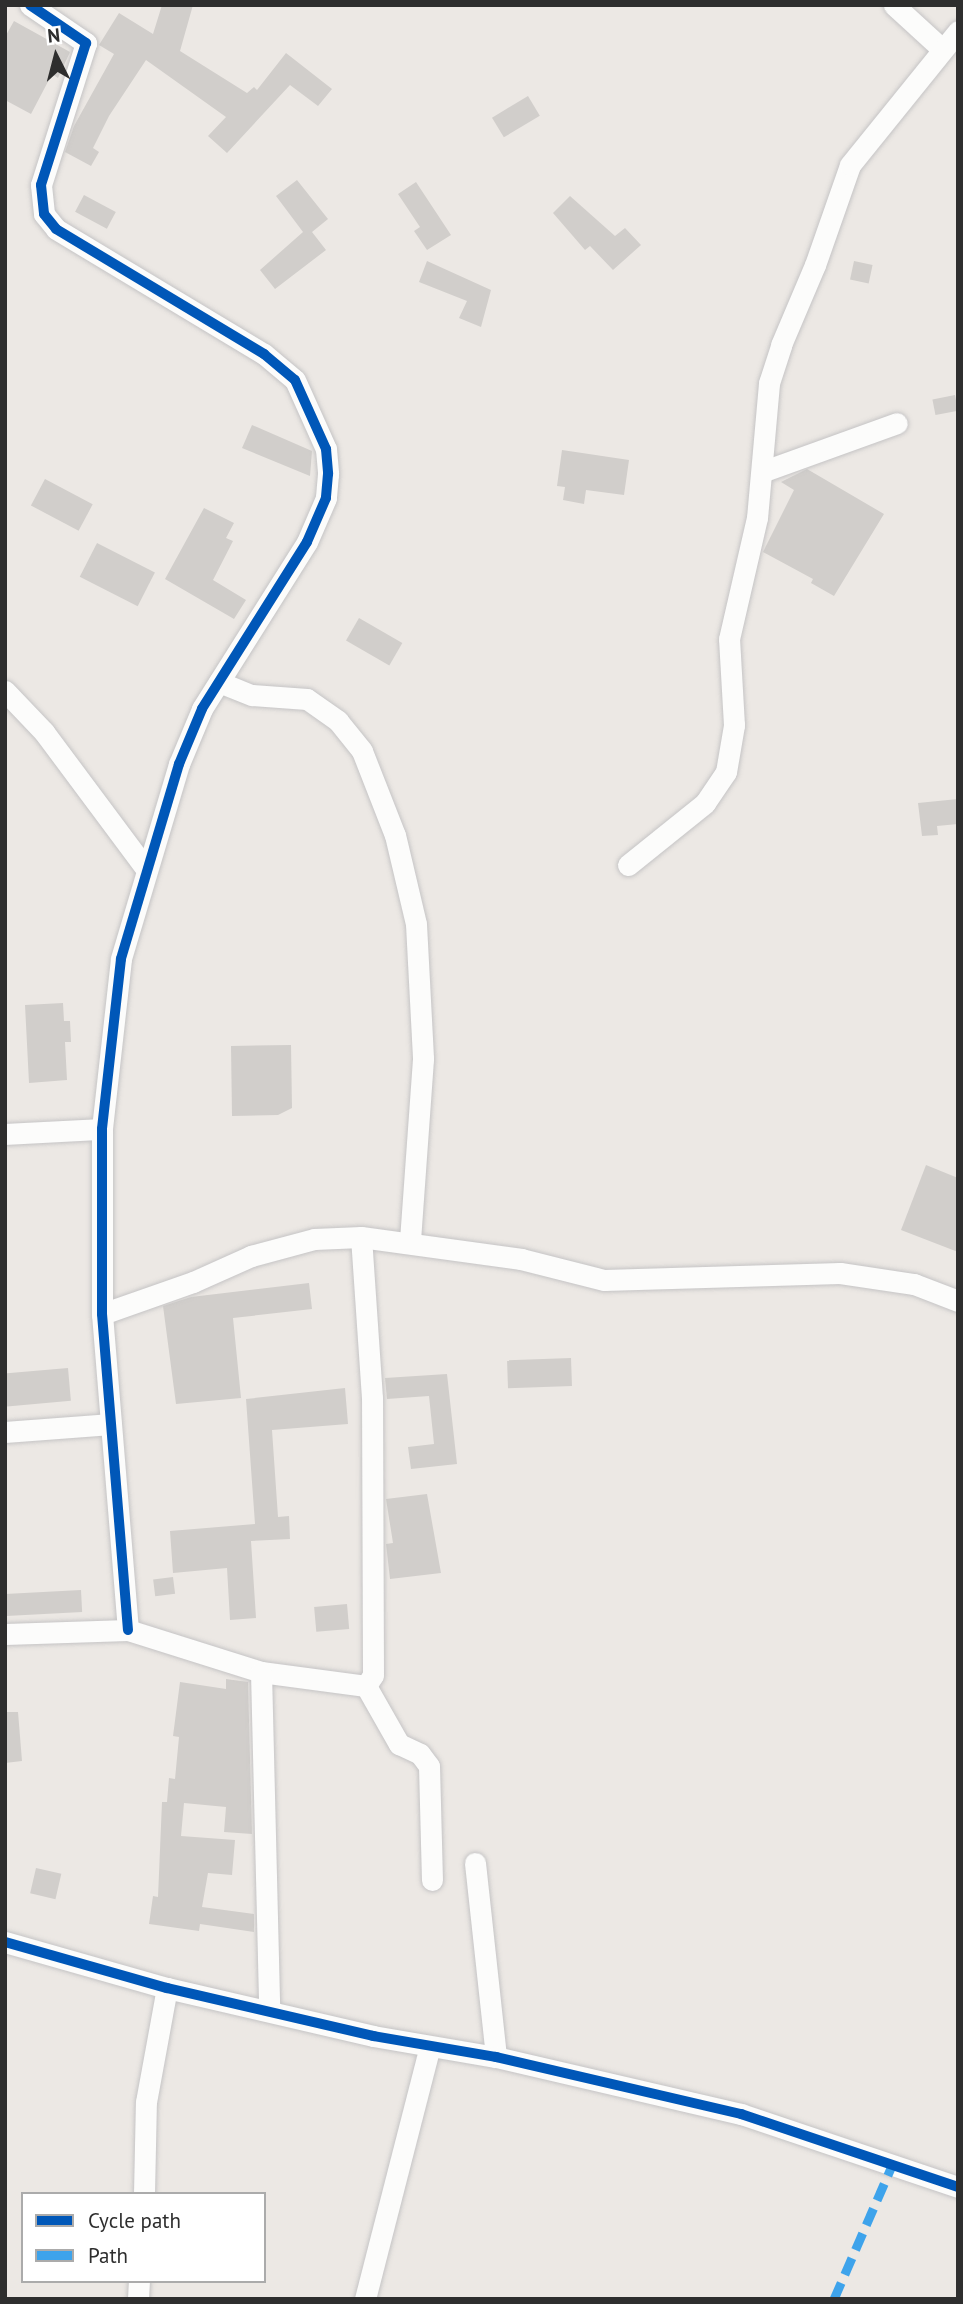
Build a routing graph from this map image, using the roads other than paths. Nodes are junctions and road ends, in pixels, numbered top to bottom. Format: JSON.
{"nodes":[{"id":1,"x":30,"y":5,"type":"edge"},
{"id":2,"x":894,"y":5,"type":"edge"},
{"id":3,"x":958,"y":31,"type":"edge"},
{"id":4,"x":942,"y":49,"type":"junction"},
{"id":5,"x":897,"y":423,"type":"dead end"},
{"id":6,"x":764,"y":471,"type":"junction"},
{"id":7,"x":219,"y":682,"type":"junction"},
{"id":8,"x":5,"y":691,"type":"edge"},
{"id":9,"x":628,"y":865,"type":"dead end"},
{"id":10,"x":147,"y":870,"type":"junction"},
{"id":11,"x":102,"y":1129,"type":"junction"},
{"id":12,"x":5,"y":1134,"type":"edge"},
{"id":13,"x":361,"y":1237,"type":"junction"},
{"id":14,"x":410,"y":1242,"type":"junction"},
{"id":15,"x":958,"y":1301,"type":"edge"},
{"id":16,"x":102,"y":1314,"type":"junction"},
{"id":17,"x":111,"y":1424,"type":"junction"},
{"id":18,"x":5,"y":1432,"type":"edge"},
{"id":19,"x":128,"y":1630,"type":"junction"},
{"id":20,"x":5,"y":1634,"type":"edge"},
{"id":21,"x":261,"y":1672,"type":"junction"},
{"id":22,"x":366,"y":1686,"type":"junction"},
{"id":23,"x":475,"y":1863,"type":"dead end"},
{"id":24,"x":432,"y":1881,"type":"dead end"},
{"id":25,"x":5,"y":1942,"type":"edge"},
{"id":26,"x":167,"y":1988,"type":"junction"},
{"id":27,"x":269,"y":2010,"type":"junction"},
{"id":28,"x":429,"y":2049,"type":"junction"},
{"id":29,"x":496,"y":2057,"type":"junction"},
{"id":30,"x":958,"y":2187,"type":"edge"},
{"id":31,"x":144,"y":2192,"type":"edge"},
{"id":32,"x":365,"y":2299,"type":"edge"}],
"edges":[{"from":1,"to":7,"type":"street"},
{"from":2,"to":4,"type":"street"},
{"from":3,"to":4,"type":"street"},
{"from":4,"to":6,"type":"street"},
{"from":5,"to":6,"type":"street"},
{"from":6,"to":9,"type":"street"},
{"from":7,"to":10,"type":"street"},
{"from":7,"to":14,"type":"street"},
{"from":8,"to":10,"type":"street"},
{"from":10,"to":11,"type":"street"},
{"from":11,"to":12,"type":"street"},
{"from":11,"to":16,"type":"street"},
{"from":13,"to":14,"type":"street"},
{"from":13,"to":16,"type":"street"},
{"from":13,"to":22,"type":"street"},
{"from":14,"to":15,"type":"street"},
{"from":16,"to":17,"type":"street"},
{"from":17,"to":18,"type":"street"},
{"from":17,"to":19,"type":"street"},
{"from":19,"to":20,"type":"street"},
{"from":19,"to":21,"type":"street"},
{"from":21,"to":22,"type":"street"},
{"from":21,"to":27,"type":"street"},
{"from":22,"to":24,"type":"street"},
{"from":23,"to":29,"type":"street"},
{"from":25,"to":26,"type":"street"},
{"from":26,"to":27,"type":"street"},
{"from":26,"to":31,"type":"street"},
{"from":27,"to":28,"type":"street"},
{"from":28,"to":29,"type":"street"},
{"from":28,"to":32,"type":"street"},
{"from":29,"to":30,"type":"street"}]}
